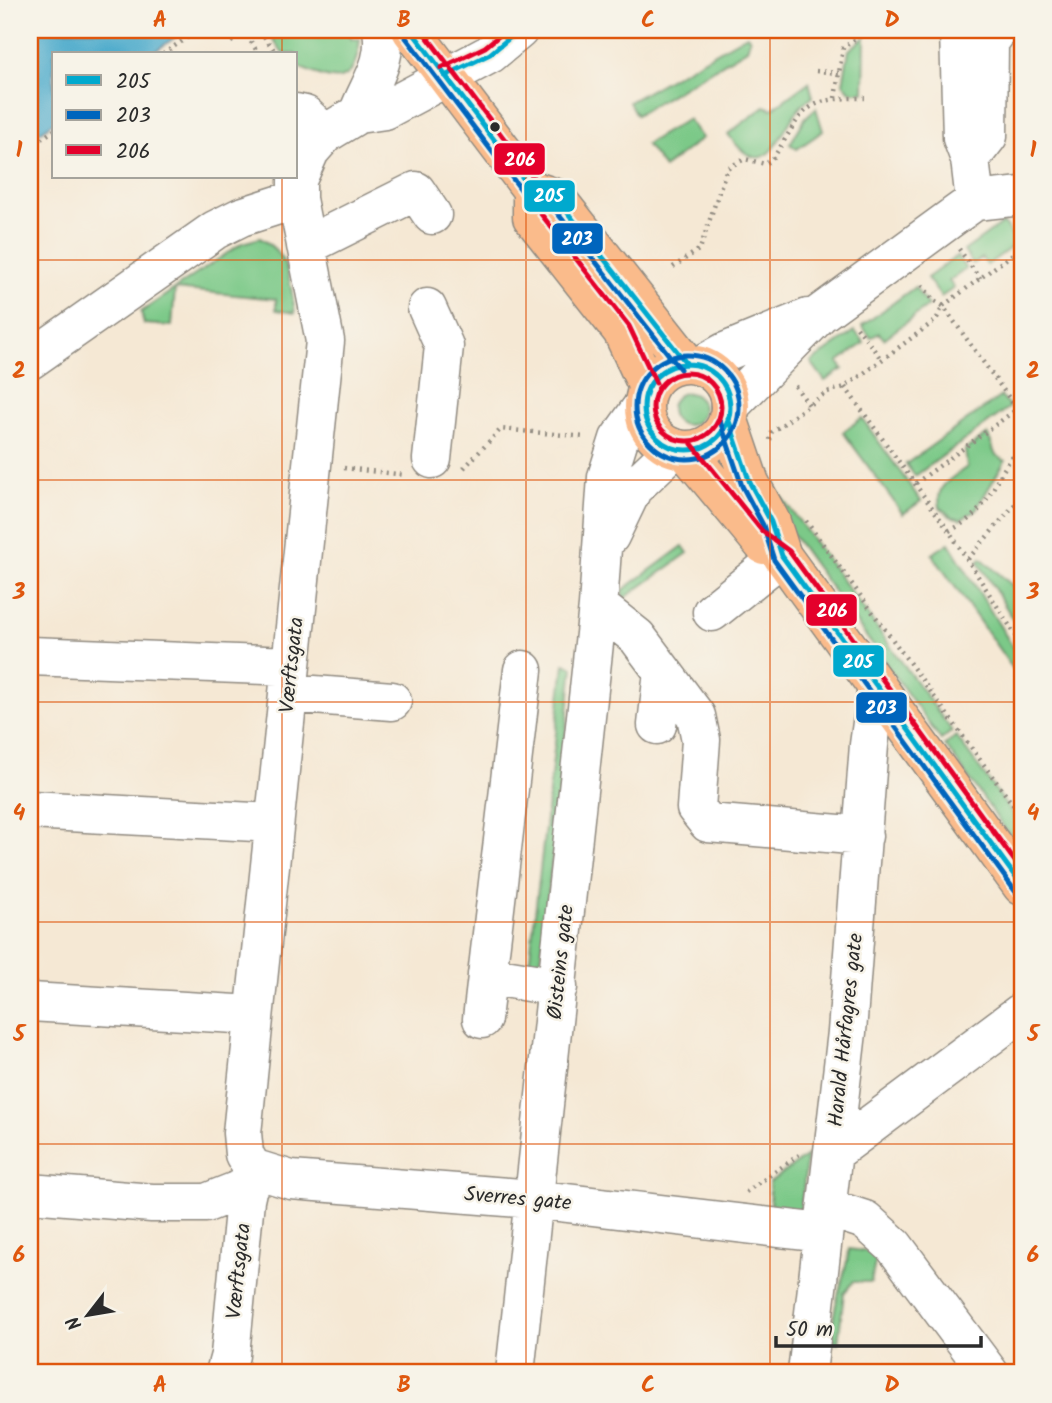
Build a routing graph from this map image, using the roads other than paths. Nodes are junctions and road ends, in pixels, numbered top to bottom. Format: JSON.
{"nodes":[{"id":1,"x":383,"y":30,"type":"edge"},
{"id":2,"x":411,"y":30,"type":"edge"},
{"id":3,"x":519,"y":30,"type":"edge"},
{"id":4,"x":959,"y":30,"type":"edge"},
{"id":5,"x":998,"y":30,"type":"edge"},
{"id":6,"x":445,"y":76,"type":"junction"},
{"id":7,"x":358,"y":114,"type":"junction"},
{"id":8,"x":310,"y":124,"type":"edge"},
{"id":9,"x":970,"y":159,"type":"junction"},
{"id":10,"x":298,"y":177,"type":"edge"},
{"id":11,"x":298,"y":178,"type":"edge"},
{"id":12,"x":532,"y":190,"type":"junction"},
{"id":13,"x":1022,"y":196,"type":"edge"},
{"id":14,"x":297,"y":199,"type":"junction"},
{"id":15,"x":975,"y":201,"type":"junction"},
{"id":16,"x":432,"y":215,"type":"dead end"},
{"id":17,"x":306,"y":246,"type":"junction"},
{"id":18,"x":427,"y":308,"type":"dead end"},
{"id":19,"x":837,"y":318,"type":"junction"},
{"id":20,"x":30,"y":360,"type":"edge"},
{"id":21,"x":694,"y":365,"type":"junction"},
{"id":22,"x":646,"y":396,"type":"junction"},
{"id":23,"x":729,"y":412,"type":"junction"},
{"id":24,"x":680,"y":449,"type":"junction"},
{"id":25,"x":432,"y":459,"type":"dead end"},
{"id":26,"x":603,"y":551,"type":"junction"},
{"id":27,"x":782,"y":556,"type":"junction"},
{"id":28,"x":598,"y":606,"type":"junction"},
{"id":29,"x":712,"y":612,"type":"dead end"},
{"id":30,"x":30,"y":656,"type":"edge"},
{"id":31,"x":523,"y":670,"type":"dead end"},
{"id":32,"x":663,"y":672,"type":"junction"},
{"id":33,"x":289,"y":680,"type":"junction"},
{"id":34,"x":877,"y":686,"type":"junction"},
{"id":35,"x":392,"y":701,"type":"dead end"},
{"id":36,"x":657,"y":725,"type":"dead end"},
{"id":37,"x":30,"y":810,"type":"edge"},
{"id":38,"x":274,"y":823,"type":"junction"},
{"id":39,"x":863,"y":836,"type":"junction"},
{"id":40,"x":1022,"y":886,"type":"edge"},
{"id":41,"x":487,"y":975,"type":"junction"},
{"id":42,"x":558,"y":987,"type":"junction"},
{"id":43,"x":30,"y":1002,"type":"edge"},
{"id":44,"x":1022,"y":1012,"type":"edge"},
{"id":45,"x":254,"y":1015,"type":"junction"},
{"id":46,"x":482,"y":1019,"type":"dead end"},
{"id":47,"x":819,"y":1152,"type":"junction"},
{"id":48,"x":248,"y":1162,"type":"junction"},
{"id":49,"x":30,"y":1193,"type":"edge"},
{"id":50,"x":533,"y":1199,"type":"junction"},
{"id":51,"x":825,"y":1220,"type":"junction"},
{"id":52,"x":225,"y":1373,"type":"edge"},
{"id":53,"x":515,"y":1373,"type":"edge"},
{"id":54,"x":807,"y":1373,"type":"edge"},
{"id":55,"x":989,"y":1373,"type":"edge"}],
"edges":[{"from":1,"to":7,"type":"street"},
{"from":2,"to":6,"type":"main road"},
{"from":3,"to":6,"type":"street","name":"Værftsgata"},
{"from":4,"to":9,"type":"street"},
{"from":5,"to":9,"type":"street"},
{"from":6,"to":7,"type":"street","name":"Værftsgata"},
{"from":6,"to":12,"type":"main road"},
{"from":7,"to":8,"type":"street","name":"Værftsgata"},
{"from":8,"to":10,"type":"street","name":"Værftsgata"},
{"from":9,"to":15,"type":"street"},
{"from":11,"to":14,"type":"street","name":"Værftsgata"},
{"from":12,"to":21,"type":"main road"},
{"from":12,"to":22,"type":"main road"},
{"from":13,"to":15,"type":"street"},
{"from":14,"to":17,"type":"street","name":"Værftsgata"},
{"from":14,"to":20,"type":"street"},
{"from":15,"to":19,"type":"street"},
{"from":16,"to":17,"type":"street"},
{"from":17,"to":33,"type":"street","name":"Værftsgata"},
{"from":18,"to":25,"type":"street"},
{"from":19,"to":21,"type":"street"},
{"from":19,"to":23,"type":"street"},
{"from":21,"to":22,"type":"main road"},
{"from":21,"to":23,"type":"main road"},
{"from":22,"to":24,"type":"main road"},
{"from":22,"to":26,"type":"street","name":"Øisteins gate"},
{"from":23,"to":24,"type":"main road"},
{"from":23,"to":27,"type":"main road"},
{"from":24,"to":26,"type":"street","name":"Øisteins gate"},
{"from":24,"to":27,"type":"main road"},
{"from":26,"to":28,"type":"street","name":"Øisteins gate"},
{"from":27,"to":29,"type":"street"},
{"from":27,"to":34,"type":"main road"},
{"from":28,"to":32,"type":"street"},
{"from":28,"to":42,"type":"street","name":"Øisteins gate"},
{"from":30,"to":33,"type":"street"},
{"from":31,"to":41,"type":"street"},
{"from":32,"to":36,"type":"street"},
{"from":32,"to":39,"type":"street"},
{"from":33,"to":35,"type":"street"},
{"from":33,"to":38,"type":"street","name":"Værftsgata"},
{"from":34,"to":39,"type":"street","name":"Harald Hårfagres gate"},
{"from":34,"to":40,"type":"main road"},
{"from":37,"to":38,"type":"street"},
{"from":38,"to":45,"type":"street","name":"Værftsgata"},
{"from":39,"to":47,"type":"street","name":"Harald Hårfagres gate"},
{"from":41,"to":42,"type":"street"},
{"from":41,"to":46,"type":"street"},
{"from":42,"to":50,"type":"street","name":"Øisteins gate"},
{"from":43,"to":45,"type":"street"},
{"from":44,"to":47,"type":"street"},
{"from":45,"to":48,"type":"street","name":"Værftsgata"},
{"from":47,"to":51,"type":"street","name":"Harald Hårfagres gate"},
{"from":48,"to":49,"type":"street"},
{"from":48,"to":50,"type":"street","name":"Sverres gate"},
{"from":48,"to":52,"type":"street","name":"Værftsgata"},
{"from":50,"to":51,"type":"street","name":"Sverres gate"},
{"from":50,"to":53,"type":"street","name":"Øisteins gate"},
{"from":51,"to":54,"type":"street","name":"Harald Hårfagres gate"},
{"from":51,"to":55,"type":"street","name":"Sverres gate"}]}
